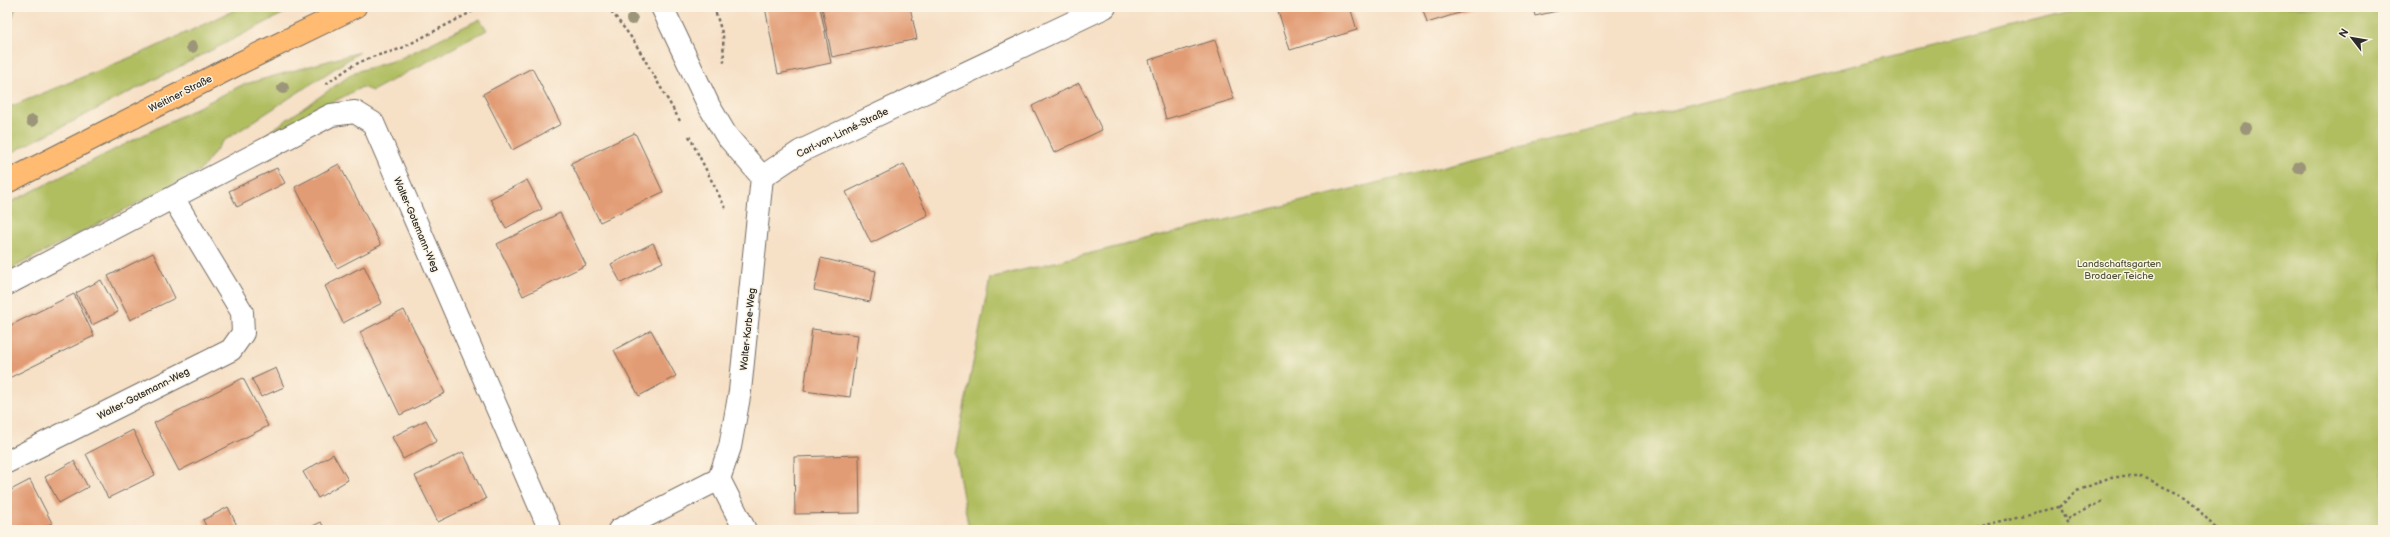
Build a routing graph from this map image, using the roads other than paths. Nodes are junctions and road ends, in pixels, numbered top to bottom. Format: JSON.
{"nodes":[{"id":1,"x":355,"y":7,"type":"edge"},
{"id":2,"x":662,"y":7,"type":"edge"},
{"id":3,"x":1105,"y":7,"type":"edge"},
{"id":4,"x":762,"y":177,"type":"junction"},
{"id":5,"x":7,"y":182,"type":"edge"},
{"id":6,"x":173,"y":198,"type":"junction"},
{"id":7,"x":7,"y":284,"type":"edge"},
{"id":8,"x":7,"y":462,"type":"edge"},
{"id":9,"x":719,"y":479,"type":"junction"},
{"id":10,"x":550,"y":530,"type":"edge"},
{"id":11,"x":619,"y":530,"type":"edge"},
{"id":12,"x":746,"y":530,"type":"edge"}],
"edges":[{"from":1,"to":5,"type":"main road","name":"Weitiner Straße"},
{"from":2,"to":4,"type":"street"},
{"from":3,"to":4,"type":"street","name":"Carl-von-Linné-Straße"},
{"from":4,"to":9,"type":"street","name":"Walter-Karbe-Weg"},
{"from":6,"to":7,"type":"street","name":"Walter-Gotsmann-Weg"},
{"from":6,"to":8,"type":"street","name":"Walter-Gotsmann-Weg"},
{"from":6,"to":10,"type":"street","name":"Walter-Gotsmann-Weg"},
{"from":9,"to":11,"type":"street"},
{"from":9,"to":12,"type":"street"}]}
